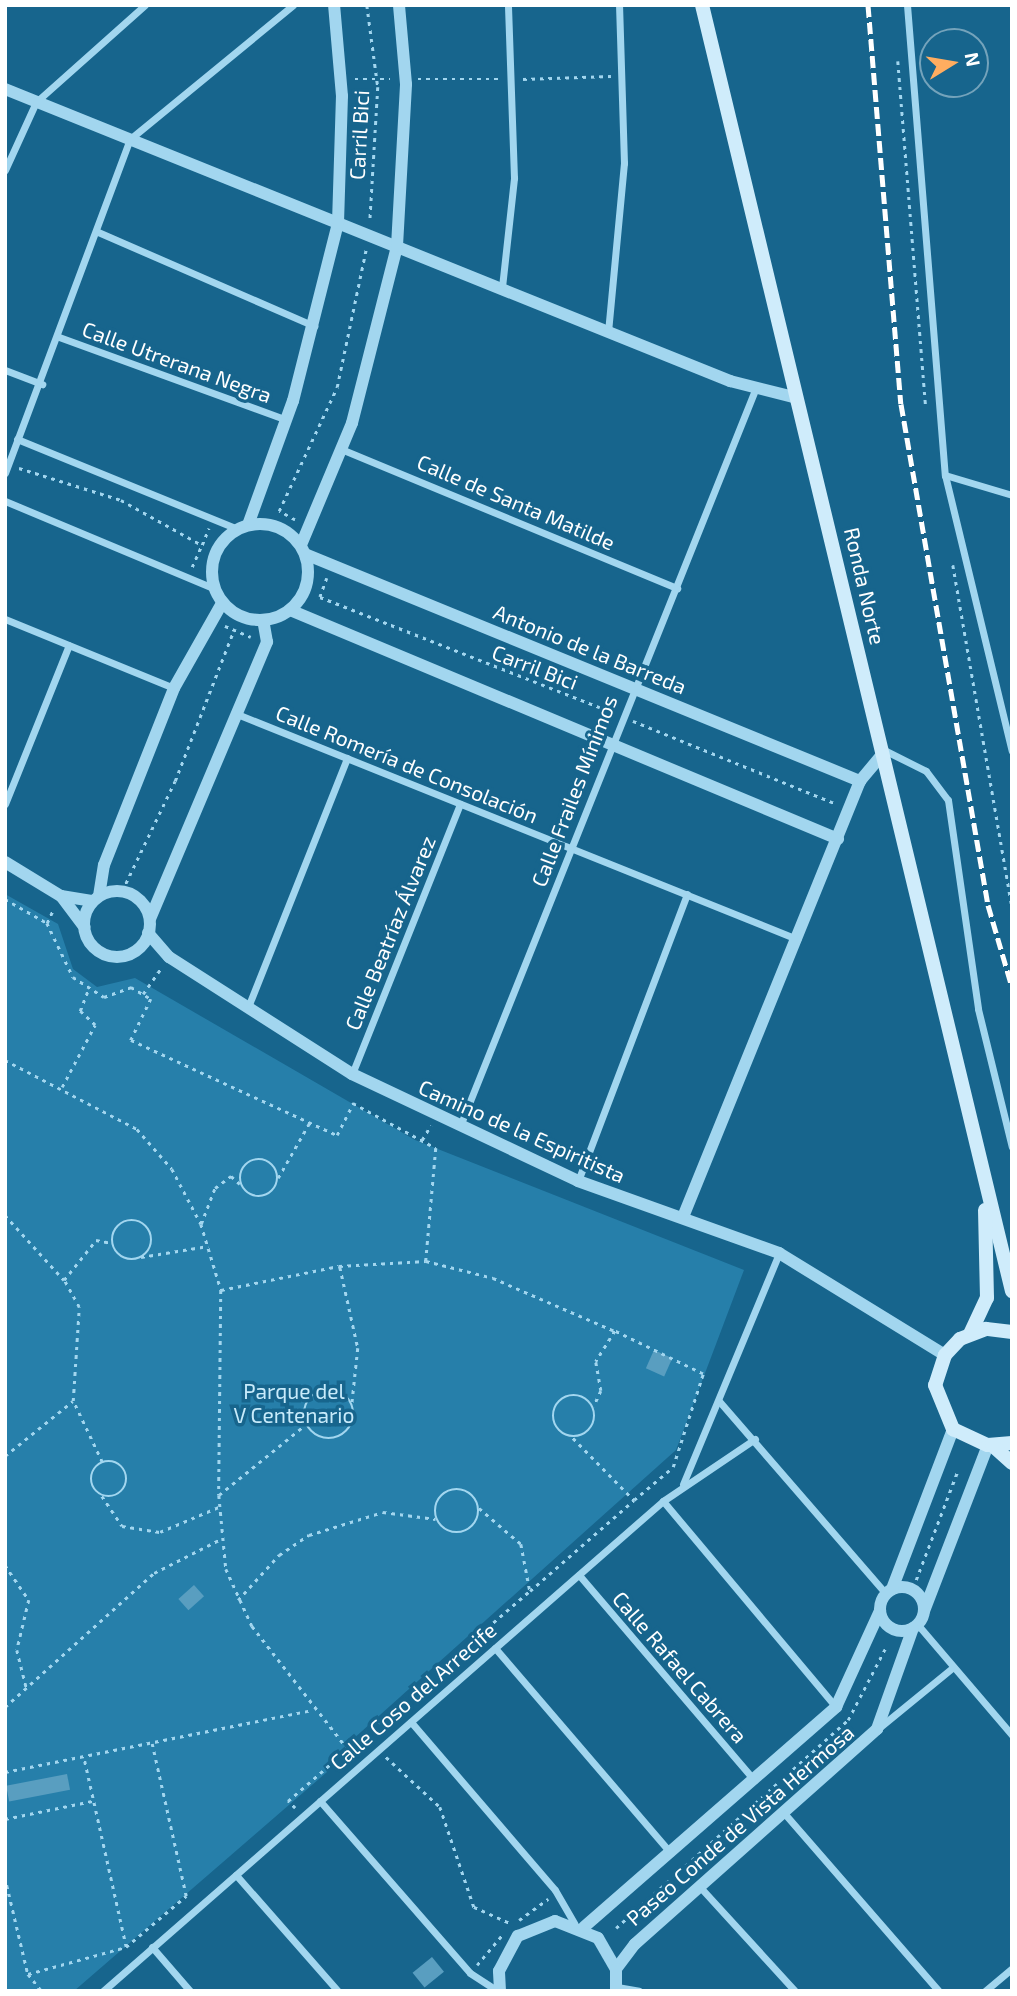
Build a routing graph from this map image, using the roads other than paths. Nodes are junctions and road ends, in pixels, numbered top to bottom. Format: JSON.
{"nodes":[{"id":1,"x":145,"y":5,"type":"edge"},
{"id":2,"x":293,"y":5,"type":"edge"},
{"id":3,"x":334,"y":5,"type":"edge"},
{"id":4,"x":399,"y":5,"type":"edge"},
{"id":5,"x":508,"y":5,"type":"edge"},
{"id":6,"x":619,"y":5,"type":"edge"},
{"id":7,"x":702,"y":5,"type":"edge"},
{"id":8,"x":907,"y":5,"type":"edge"},
{"id":9,"x":5,"y":89,"type":"edge"},
{"id":10,"x":36,"y":102,"type":"junction"},
{"id":11,"x":130,"y":139,"type":"junction"},
{"id":12,"x":5,"y":170,"type":"edge"},
{"id":13,"x":338,"y":223,"type":"junction"},
{"id":14,"x":99,"y":232,"type":"junction"},
{"id":15,"x":397,"y":246,"type":"junction"},
{"id":16,"x":502,"y":287,"type":"junction"},
{"id":17,"x":315,"y":326,"type":"junction"},
{"id":18,"x":608,"y":332,"type":"junction"},
{"id":19,"x":59,"y":337,"type":"junction"},
{"id":20,"x":5,"y":370,"type":"edge"},
{"id":21,"x":42,"y":384,"type":"junction"},
{"id":22,"x":755,"y":390,"type":"junction"},
{"id":23,"x":797,"y":398,"type":"junction"},
{"id":24,"x":284,"y":419,"type":"junction"},
{"id":25,"x":17,"y":439,"type":"junction"},
{"id":26,"x":341,"y":449,"type":"junction"},
{"id":27,"x":5,"y":473,"type":"edge"},
{"id":28,"x":945,"y":474,"type":"junction"},
{"id":29,"x":1012,"y":495,"type":"edge"},
{"id":30,"x":5,"y":501,"type":"edge"},
{"id":31,"x":243,"y":527,"type":"junction"},
{"id":32,"x":303,"y":550,"type":"junction"},
{"id":33,"x":215,"y":589,"type":"junction"},
{"id":34,"x":677,"y":589,"type":"junction"},
{"id":35,"x":222,"y":603,"type":"junction"},
{"id":36,"x":290,"y":610,"type":"junction"},
{"id":37,"x":5,"y":619,"type":"edge"},
{"id":38,"x":263,"y":620,"type":"junction"},
{"id":39,"x":69,"y":645,"type":"junction"},
{"id":40,"x":633,"y":687,"type":"junction"},
{"id":41,"x":174,"y":688,"type":"junction"},
{"id":42,"x":237,"y":714,"type":"junction"},
{"id":43,"x":610,"y":744,"type":"junction"},
{"id":44,"x":1012,"y":751,"type":"edge"},
{"id":45,"x":883,"y":752,"type":"junction"},
{"id":46,"x":348,"y":758,"type":"junction"},
{"id":47,"x":860,"y":781,"type":"junction"},
{"id":48,"x":5,"y":804,"type":"edge"},
{"id":49,"x":460,"y":804,"type":"junction"},
{"id":50,"x":838,"y":839,"type":"junction"},
{"id":51,"x":569,"y":848,"type":"junction"},
{"id":52,"x":5,"y":862,"type":"edge"},
{"id":53,"x":687,"y":894,"type":"junction"},
{"id":54,"x":61,"y":895,"type":"junction"},
{"id":55,"x":95,"y":898,"type":"junction"},
{"id":56,"x":150,"y":919,"type":"junction"},
{"id":57,"x":84,"y":927,"type":"junction"},
{"id":58,"x":148,"y":933,"type":"junction"},
{"id":59,"x":797,"y":939,"type":"junction"},
{"id":60,"x":138,"y":948,"type":"junction"},
{"id":61,"x":169,"y":957,"type":"junction"},
{"id":62,"x":248,"y":1007,"type":"junction"},
{"id":63,"x":352,"y":1074,"type":"junction"},
{"id":64,"x":460,"y":1127,"type":"junction"},
{"id":65,"x":1012,"y":1147,"type":"edge"},
{"id":66,"x":984,"y":1177,"type":"junction"},
{"id":67,"x":578,"y":1181,"type":"junction"},
{"id":68,"x":684,"y":1217,"type":"junction"},
{"id":69,"x":779,"y":1253,"type":"junction"},
{"id":70,"x":1012,"y":1291,"type":"edge"},
{"id":71,"x":1012,"y":1332,"type":"edge"},
{"id":72,"x":970,"y":1334,"type":"junction"},
{"id":73,"x":945,"y":1355,"type":"junction"},
{"id":74,"x":719,"y":1401,"type":"junction"},
{"id":75,"x":953,"y":1429,"type":"junction"},
{"id":76,"x":755,"y":1439,"type":"junction"},
{"id":77,"x":1012,"y":1443,"type":"edge"},
{"id":78,"x":990,"y":1445,"type":"junction"},
{"id":79,"x":1012,"y":1463,"type":"edge"},
{"id":80,"x":683,"y":1485,"type":"junction"},
{"id":81,"x":663,"y":1501,"type":"junction"},
{"id":82,"x":579,"y":1576,"type":"junction"},
{"id":83,"x":889,"y":1591,"type":"junction"},
{"id":84,"x":880,"y":1611,"type":"junction"},
{"id":85,"x":924,"y":1611,"type":"junction"},
{"id":86,"x":915,"y":1626,"type":"junction"},
{"id":87,"x":495,"y":1648,"type":"junction"},
{"id":88,"x":952,"y":1668,"type":"junction"},
{"id":89,"x":836,"y":1707,"type":"junction"},
{"id":90,"x":411,"y":1722,"type":"junction"},
{"id":91,"x":877,"y":1730,"type":"junction"},
{"id":92,"x":1012,"y":1735,"type":"edge"},
{"id":93,"x":755,"y":1781,"type":"junction"},
{"id":94,"x":320,"y":1801,"type":"junction"},
{"id":95,"x":785,"y":1813,"type":"junction"},
{"id":96,"x":671,"y":1853,"type":"junction"},
{"id":97,"x":236,"y":1875,"type":"junction"},
{"id":98,"x":701,"y":1887,"type":"junction"},
{"id":99,"x":580,"y":1926,"type":"junction"},
{"id":100,"x":152,"y":1947,"type":"junction"},
{"id":101,"x":1012,"y":1968,"type":"edge"},
{"id":102,"x":616,"y":1969,"type":"junction"},
{"id":103,"x":616,"y":1989,"type":"edge"},
{"id":104,"x":103,"y":1991,"type":"edge"},
{"id":105,"x":190,"y":1991,"type":"edge"},
{"id":106,"x":338,"y":1991,"type":"edge"},
{"id":107,"x":499,"y":1991,"type":"edge"},
{"id":108,"x":639,"y":1991,"type":"edge"},
{"id":109,"x":795,"y":1991,"type":"edge"},
{"id":110,"x":939,"y":1991,"type":"edge"},
{"id":111,"x":985,"y":1991,"type":"edge"}],
"edges":[{"from":1,"to":10,"type":"street"},
{"from":2,"to":11,"type":"street"},
{"from":3,"to":13,"type":"street"},
{"from":4,"to":15,"type":"street"},
{"from":5,"to":16,"type":"street"},
{"from":6,"to":18,"type":"street"},
{"from":7,"to":23,"type":"main road","name":"Ronda Norte"},
{"from":8,"to":28,"type":"street"},
{"from":9,"to":10,"type":"street"},
{"from":10,"to":11,"type":"street"},
{"from":10,"to":12,"type":"street"},
{"from":11,"to":13,"type":"street"},
{"from":11,"to":14,"type":"street"},
{"from":13,"to":15,"type":"street"},
{"from":13,"to":17,"type":"street"},
{"from":14,"to":17,"type":"street"},
{"from":14,"to":19,"type":"street"},
{"from":15,"to":16,"type":"street"},
{"from":15,"to":26,"type":"street"},
{"from":16,"to":18,"type":"street"},
{"from":17,"to":24,"type":"street"},
{"from":18,"to":22,"type":"street"},
{"from":19,"to":21,"type":"street"},
{"from":19,"to":24,"type":"street","name":"Calle Utrerana Negra"},
{"from":20,"to":21,"type":"street"},
{"from":21,"to":25,"type":"street"},
{"from":22,"to":23,"type":"street"},
{"from":22,"to":34,"type":"street","name":"Calle Frailes Mínimos"},
{"from":23,"to":45,"type":"main road","name":"Ronda Norte"},
{"from":24,"to":31,"type":"street"},
{"from":25,"to":27,"type":"street"},
{"from":25,"to":31,"type":"street"},
{"from":26,"to":32,"type":"street"},
{"from":26,"to":34,"type":"street","name":"Calle de Santa Matilde"},
{"from":28,"to":29,"type":"street"},
{"from":28,"to":44,"type":"street"},
{"from":30,"to":33,"type":"street"},
{"from":31,"to":32,"type":"street"},
{"from":31,"to":33,"type":"street"},
{"from":32,"to":36,"type":"street"},
{"from":32,"to":40,"type":"street","name":"Antonio de la Barreda"},
{"from":33,"to":35,"type":"street"},
{"from":34,"to":40,"type":"street","name":"Calle Frailes Mínimos"},
{"from":35,"to":38,"type":"street"},
{"from":35,"to":41,"type":"street"},
{"from":36,"to":38,"type":"street"},
{"from":36,"to":43,"type":"street"},
{"from":37,"to":39,"type":"street"},
{"from":38,"to":42,"type":"street"},
{"from":39,"to":41,"type":"street"},
{"from":39,"to":48,"type":"street"},
{"from":40,"to":43,"type":"street","name":"Calle Frailes Mínimos"},
{"from":40,"to":47,"type":"street","name":"Antonio de la Barreda"},
{"from":41,"to":55,"type":"street"},
{"from":42,"to":46,"type":"street","name":"Calle Romería de Consolación"},
{"from":42,"to":56,"type":"street"},
{"from":43,"to":50,"type":"street"},
{"from":43,"to":51,"type":"street","name":"Calle Frailes Mínimos"},
{"from":45,"to":47,"type":"street"},
{"from":45,"to":65,"type":"street"},
{"from":45,"to":66,"type":"main road","name":"Ronda Norte"},
{"from":46,"to":49,"type":"street","name":"Calle Romería de Consolación"},
{"from":46,"to":62,"type":"street"},
{"from":47,"to":50,"type":"street"},
{"from":49,"to":51,"type":"street","name":"Calle Romería de Consolación"},
{"from":49,"to":63,"type":"street","name":"Calle Beatríaz Álvarez"},
{"from":50,"to":59,"type":"street"},
{"from":51,"to":53,"type":"street","name":"Calle Romería de Consolación"},
{"from":51,"to":64,"type":"street","name":"Calle Frailes Mínimos"},
{"from":52,"to":54,"type":"street"},
{"from":53,"to":59,"type":"street","name":"Calle Romería de Consolación"},
{"from":53,"to":67,"type":"street"},
{"from":54,"to":55,"type":"street"},
{"from":54,"to":57,"type":"street"},
{"from":55,"to":56,"type":"street"},
{"from":55,"to":57,"type":"street"},
{"from":56,"to":58,"type":"street"},
{"from":57,"to":60,"type":"street"},
{"from":58,"to":60,"type":"street"},
{"from":58,"to":61,"type":"street","name":"Camino de la Espiritista"},
{"from":59,"to":68,"type":"street"},
{"from":60,"to":61,"type":"street","name":"Camino de la Espiritista"},
{"from":61,"to":62,"type":"street","name":"Camino de la Espiritista"},
{"from":62,"to":63,"type":"street","name":"Camino de la Espiritista"},
{"from":63,"to":64,"type":"street","name":"Camino de la Espiritista"},
{"from":64,"to":67,"type":"street","name":"Camino de la Espiritista"},
{"from":66,"to":70,"type":"main road","name":"Ronda Norte"},
{"from":66,"to":72,"type":"main road","name":"Ronda Norte"},
{"from":67,"to":68,"type":"street","name":"Camino de la Espiritista"},
{"from":68,"to":69,"type":"street","name":"Camino de la Espiritista"},
{"from":69,"to":73,"type":"street","name":"Camino de la Espiritista"},
{"from":69,"to":74,"type":"street"},
{"from":71,"to":72,"type":"main road"},
{"from":72,"to":73,"type":"main road","name":"Ronda Norte"},
{"from":73,"to":75,"type":"main road"},
{"from":74,"to":76,"type":"street"},
{"from":74,"to":80,"type":"street"},
{"from":75,"to":78,"type":"main road"},
{"from":75,"to":83,"type":"street"},
{"from":76,"to":80,"type":"street","name":"Calle Coso del Arrecife"},
{"from":76,"to":83,"type":"street"},
{"from":77,"to":78,"type":"main road"},
{"from":78,"to":79,"type":"main road"},
{"from":78,"to":85,"type":"street"},
{"from":80,"to":81,"type":"street","name":"Calle Coso del Arrecife"},
{"from":81,"to":82,"type":"street","name":"Calle Coso del Arrecife"},
{"from":81,"to":89,"type":"street"},
{"from":82,"to":87,"type":"street","name":"Calle Coso del Arrecife"},
{"from":82,"to":93,"type":"street","name":"Calle Rafael Cabrera"},
{"from":83,"to":84,"type":"street"},
{"from":83,"to":85,"type":"street"},
{"from":84,"to":86,"type":"street"},
{"from":84,"to":89,"type":"street","name":"Paseo Conde de Vista Hermosa"},
{"from":85,"to":86,"type":"street"},
{"from":86,"to":88,"type":"street"},
{"from":86,"to":91,"type":"street","name":"Paseo Conde de Vista Hermosa"},
{"from":87,"to":90,"type":"street","name":"Calle Coso del Arrecife"},
{"from":87,"to":96,"type":"street"},
{"from":88,"to":91,"type":"street"},
{"from":88,"to":92,"type":"street"},
{"from":89,"to":93,"type":"street","name":"Paseo Conde de Vista Hermosa"},
{"from":90,"to":94,"type":"street","name":"Calle Coso del Arrecife"},
{"from":90,"to":99,"type":"street"},
{"from":91,"to":95,"type":"street","name":"Paseo Conde de Vista Hermosa"},
{"from":93,"to":96,"type":"street","name":"Paseo Conde de Vista Hermosa"},
{"from":94,"to":97,"type":"street","name":"Calle Coso del Arrecife"},
{"from":94,"to":107,"type":"street"},
{"from":95,"to":98,"type":"street","name":"Paseo Conde de Vista Hermosa"},
{"from":95,"to":110,"type":"street"},
{"from":96,"to":99,"type":"street","name":"Paseo Conde de Vista Hermosa"},
{"from":97,"to":100,"type":"street","name":"Calle Coso del Arrecife"},
{"from":97,"to":106,"type":"street"},
{"from":98,"to":102,"type":"street","name":"Paseo Conde de Vista Hermosa"},
{"from":98,"to":109,"type":"street"},
{"from":99,"to":102,"type":"street"},
{"from":99,"to":107,"type":"street"},
{"from":100,"to":104,"type":"street","name":"Calle Coso del Arrecife"},
{"from":100,"to":105,"type":"street"},
{"from":101,"to":111,"type":"street"},
{"from":102,"to":103,"type":"street"},
{"from":103,"to":108,"type":"street"}]}
